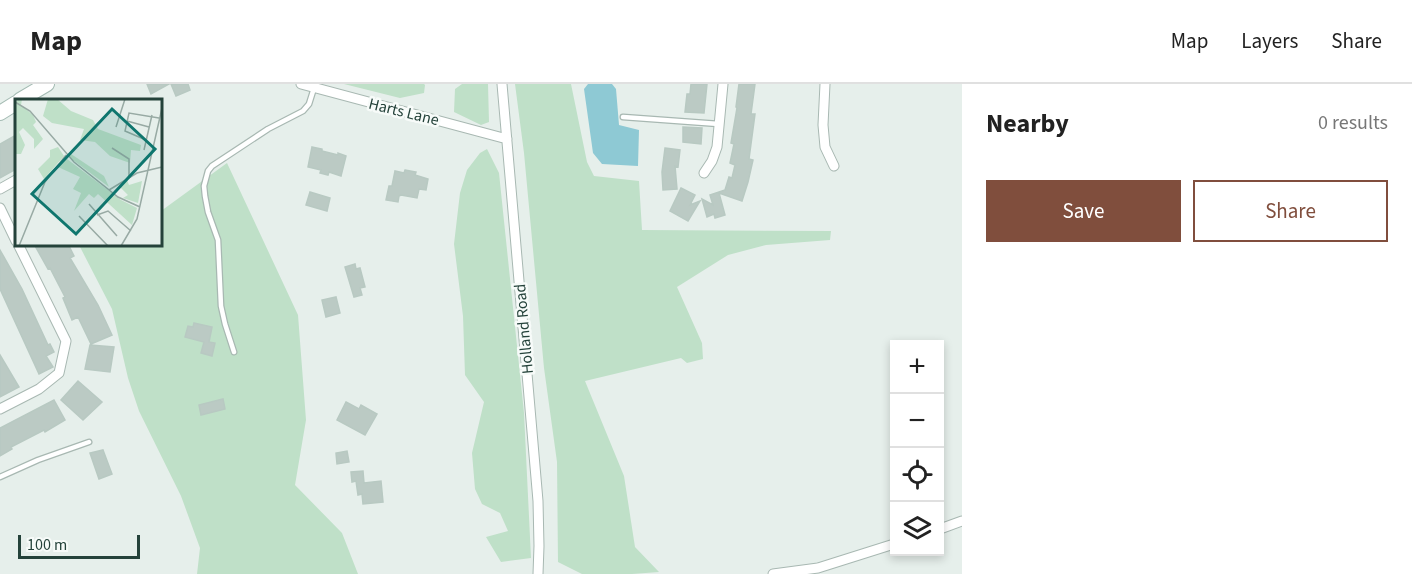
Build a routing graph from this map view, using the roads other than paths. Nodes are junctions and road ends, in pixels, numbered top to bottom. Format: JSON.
{"nodes":[{"id":1,"x":47,"y":84,"type":"edge"},
{"id":2,"x":301,"y":84,"type":"edge"},
{"id":3,"x":502,"y":84,"type":"edge"},
{"id":4,"x":723,"y":84,"type":"edge"},
{"id":5,"x":825,"y":84,"type":"edge"},
{"id":6,"x":314,"y":88,"type":"junction"},
{"id":7,"x":23,"y":99,"type":"edge"},
{"id":8,"x":15,"y":104,"type":"edge"},
{"id":9,"x":0,"y":112,"type":"edge"},
{"id":10,"x":623,"y":117,"type":"dead end"},
{"id":11,"x":719,"y":124,"type":"junction"},
{"id":12,"x":507,"y":139,"type":"junction"},
{"id":13,"x":834,"y":166,"type":"dead end"},
{"id":14,"x":704,"y":173,"type":"dead end"},
{"id":15,"x":15,"y":181,"type":"edge"},
{"id":16,"x":0,"y":189,"type":"edge"},
{"id":17,"x":0,"y":208,"type":"edge"},
{"id":18,"x":15,"y":239,"type":"edge"},
{"id":19,"x":18,"y":246,"type":"edge"},
{"id":20,"x":234,"y":352,"type":"dead end"},
{"id":21,"x":0,"y":409,"type":"edge"},
{"id":22,"x":89,"y":442,"type":"dead end"},
{"id":23,"x":0,"y":477,"type":"edge"},
{"id":24,"x":962,"y":521,"type":"edge"},
{"id":25,"x":944,"y":527,"type":"edge"},
{"id":26,"x":890,"y":545,"type":"edge"},
{"id":27,"x":538,"y":574,"type":"edge"},
{"id":28,"x":773,"y":574,"type":"edge"}],
"edges":[{"from":1,"to":7,"type":"main road"},
{"from":2,"to":6,"type":"street","name":"Harts Lane"},
{"from":3,"to":12,"type":"street","name":"Holland Road"},
{"from":4,"to":11,"type":"street"},
{"from":5,"to":13,"type":"street"},
{"from":6,"to":12,"type":"street","name":"Harts Lane"},
{"from":6,"to":20,"type":"lane"},
{"from":8,"to":9,"type":"main road"},
{"from":10,"to":11,"type":"lane"},
{"from":11,"to":14,"type":"street"},
{"from":12,"to":27,"type":"street","name":"Holland Road"},
{"from":15,"to":16,"type":"street"},
{"from":17,"to":18,"type":"street"},
{"from":19,"to":21,"type":"street"},
{"from":22,"to":23,"type":"lane"},
{"from":24,"to":25,"type":"street"},
{"from":26,"to":28,"type":"street"}]}
